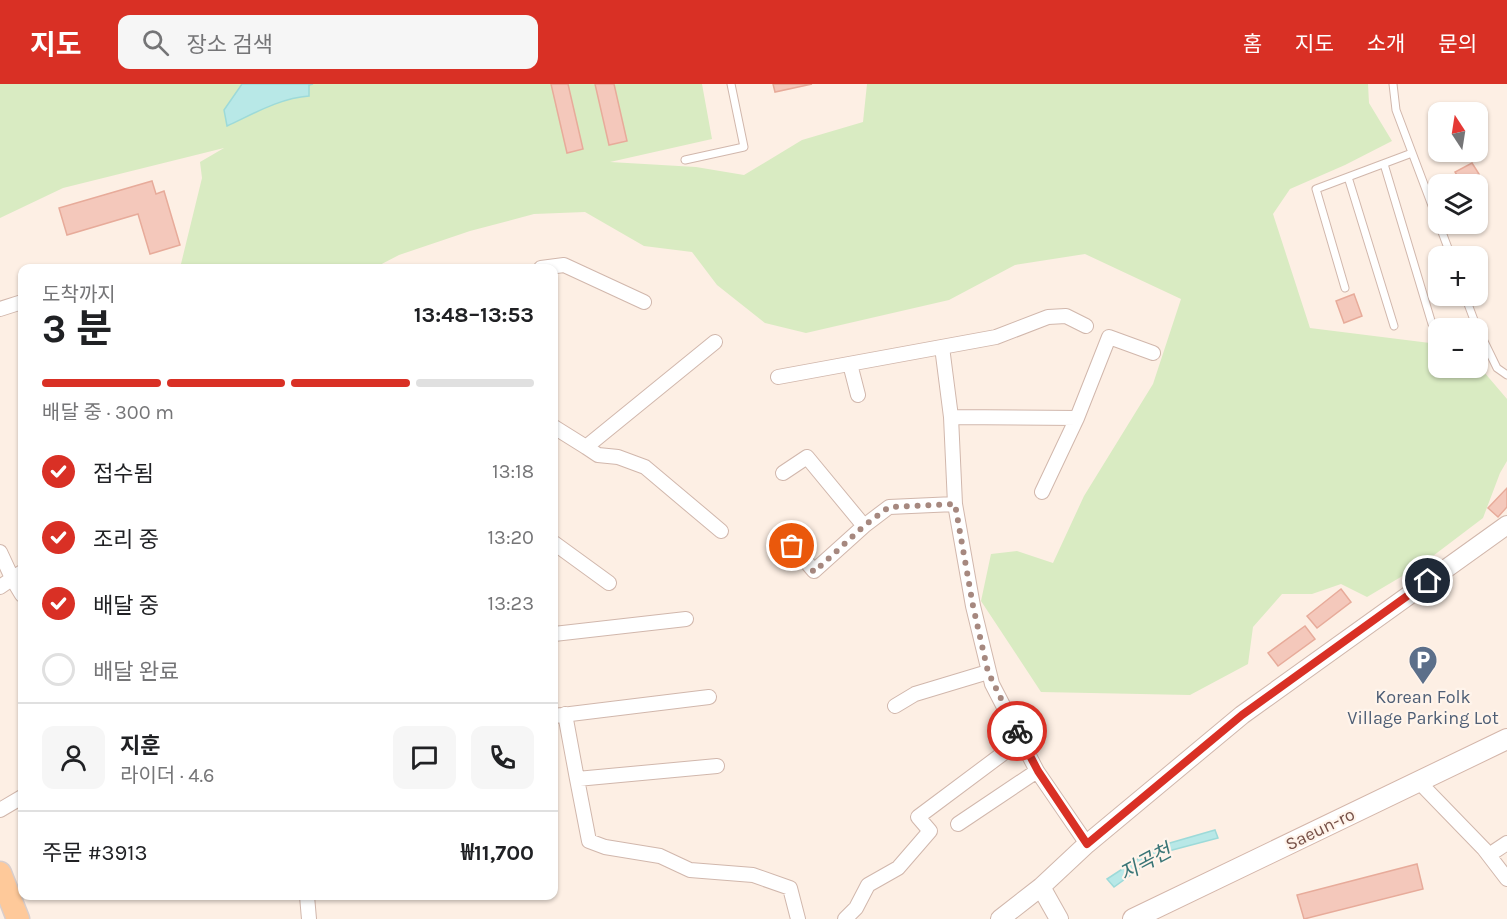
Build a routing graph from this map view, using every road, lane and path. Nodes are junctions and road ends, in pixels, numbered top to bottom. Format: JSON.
{"nodes":[{"id":1,"x":731,"y":84,"type":"edge"},
{"id":2,"x":1393,"y":84,"type":"edge"},
{"id":3,"x":1412,"y":153,"type":"junction"},
{"id":4,"x":685,"y":160,"type":"dead end"},
{"id":5,"x":1384,"y":164,"type":"junction"},
{"id":6,"x":1348,"y":177,"type":"junction"},
{"id":7,"x":1447,"y":246,"type":"edge"},
{"id":8,"x":558,"y":266,"type":"edge"},
{"id":9,"x":1345,"y":288,"type":"dead end"},
{"id":10,"x":644,"y":302,"type":"dead end"},
{"id":11,"x":18,"y":303,"type":"edge"},
{"id":12,"x":0,"y":309,"type":"edge"},
{"id":13,"x":1430,"y":318,"type":"edge"},
{"id":14,"x":1086,"y":326,"type":"dead end"},
{"id":15,"x":1394,"y":326,"type":"dead end"},
{"id":16,"x":715,"y":342,"type":"dead end"},
{"id":17,"x":942,"y":346,"type":"junction"},
{"id":18,"x":1488,"y":350,"type":"edge"},
{"id":19,"x":1153,"y":353,"type":"dead end"},
{"id":20,"x":850,"y":364,"type":"junction"},
{"id":21,"x":1507,"y":375,"type":"edge"},
{"id":22,"x":778,"y":377,"type":"dead end"},
{"id":23,"x":858,"y":395,"type":"dead end"},
{"id":24,"x":951,"y":417,"type":"junction"},
{"id":25,"x":1077,"y":418,"type":"junction"},
{"id":26,"x":558,"y":430,"type":"edge"},
{"id":27,"x":586,"y":447,"type":"junction"},
{"id":28,"x":783,"y":473,"type":"dead end"},
{"id":29,"x":1042,"y":492,"type":"dead end"},
{"id":30,"x":955,"y":504,"type":"junction"},
{"id":31,"x":1507,"y":525,"type":"edge"},
{"id":32,"x":864,"y":526,"type":"junction"},
{"id":33,"x":721,"y":531,"type":"dead end"},
{"id":34,"x":558,"y":546,"type":"edge"},
{"id":35,"x":792,"y":546,"type":"dead end"},
{"id":36,"x":0,"y":552,"type":"edge"},
{"id":37,"x":18,"y":576,"type":"edge"},
{"id":38,"x":609,"y":583,"type":"dead end"},
{"id":39,"x":0,"y":587,"type":"edge"},
{"id":40,"x":686,"y":620,"type":"dead end"},
{"id":41,"x":558,"y":634,"type":"edge"},
{"id":42,"x":988,"y":672,"type":"junction"},
{"id":43,"x":709,"y":697,"type":"dead end"},
{"id":44,"x":895,"y":706,"type":"dead end"},
{"id":45,"x":560,"y":715,"type":"edge"},
{"id":46,"x":1507,"y":739,"type":"edge"},
{"id":47,"x":1021,"y":740,"type":"junction"},
{"id":48,"x":717,"y":766,"type":"dead end"},
{"id":49,"x":1038,"y":771,"type":"junction"},
{"id":50,"x":577,"y":779,"type":"junction"},
{"id":51,"x":1419,"y":782,"type":"junction"},
{"id":52,"x":18,"y":799,"type":"edge"},
{"id":53,"x":0,"y":810,"type":"edge"},
{"id":54,"x":958,"y":824,"type":"dead end"},
{"id":55,"x":1507,"y":843,"type":"edge"},
{"id":56,"x":1087,"y":844,"type":"junction"},
{"id":57,"x":1489,"y":855,"type":"junction"},
{"id":58,"x":0,"y":873,"type":"edge"},
{"id":59,"x":1507,"y":879,"type":"edge"},
{"id":60,"x":1041,"y":887,"type":"junction"},
{"id":61,"x":307,"y":900,"type":"edge"},
{"id":62,"x":1154,"y":915,"type":"edge"},
{"id":63,"x":18,"y":919,"type":"edge"},
{"id":64,"x":309,"y":919,"type":"edge"},
{"id":65,"x":798,"y":919,"type":"edge"},
{"id":66,"x":845,"y":919,"type":"edge"},
{"id":67,"x":1000,"y":919,"type":"edge"},
{"id":68,"x":1059,"y":919,"type":"edge"},
{"id":69,"x":1133,"y":919,"type":"edge"}],
"edges":[{"from":1,"to":4,"type":"lane"},
{"from":2,"to":3,"type":"lane"},
{"from":3,"to":5,"type":"lane"},
{"from":3,"to":7,"type":"lane"},
{"from":5,"to":6,"type":"lane"},
{"from":5,"to":13,"type":"lane"},
{"from":6,"to":9,"type":"lane"},
{"from":6,"to":15,"type":"lane"},
{"from":8,"to":10,"type":"street"},
{"from":11,"to":12,"type":"street"},
{"from":14,"to":17,"type":"street"},
{"from":16,"to":27,"type":"street"},
{"from":17,"to":20,"type":"street"},
{"from":17,"to":24,"type":"street"},
{"from":18,"to":21,"type":"lane"},
{"from":19,"to":25,"type":"street"},
{"from":20,"to":22,"type":"street"},
{"from":20,"to":23,"type":"street"},
{"from":24,"to":25,"type":"street"},
{"from":24,"to":30,"type":"street"},
{"from":25,"to":29,"type":"street"},
{"from":26,"to":27,"type":"street"},
{"from":27,"to":33,"type":"street"},
{"from":28,"to":32,"type":"street"},
{"from":30,"to":32,"type":"street"},
{"from":30,"to":42,"type":"street"},
{"from":31,"to":56,"type":"street"},
{"from":32,"to":35,"type":"street"},
{"from":34,"to":38,"type":"street"},
{"from":36,"to":37,"type":"street"},
{"from":37,"to":39,"type":"street"},
{"from":40,"to":41,"type":"street"},
{"from":42,"to":44,"type":"street"},
{"from":42,"to":47,"type":"street"},
{"from":43,"to":45,"type":"street"},
{"from":45,"to":50,"type":"street"},
{"from":46,"to":51,"type":"main road","name":"Saeun-ro"},
{"from":47,"to":49,"type":"street"},
{"from":47,"to":66,"type":"street"},
{"from":48,"to":50,"type":"street"},
{"from":49,"to":54,"type":"street"},
{"from":49,"to":56,"type":"street"},
{"from":50,"to":65,"type":"street"},
{"from":51,"to":57,"type":"street"},
{"from":51,"to":62,"type":"main road","name":"Saeun-ro"},
{"from":52,"to":53,"type":"street"},
{"from":55,"to":57,"type":"street"},
{"from":56,"to":60,"type":"street"},
{"from":57,"to":59,"type":"street"},
{"from":58,"to":63,"type":"main road"},
{"from":60,"to":67,"type":"street"},
{"from":60,"to":68,"type":"street"},
{"from":61,"to":64,"type":"street"},
{"from":62,"to":69,"type":"main road","name":"Saeun-ro"}]}
